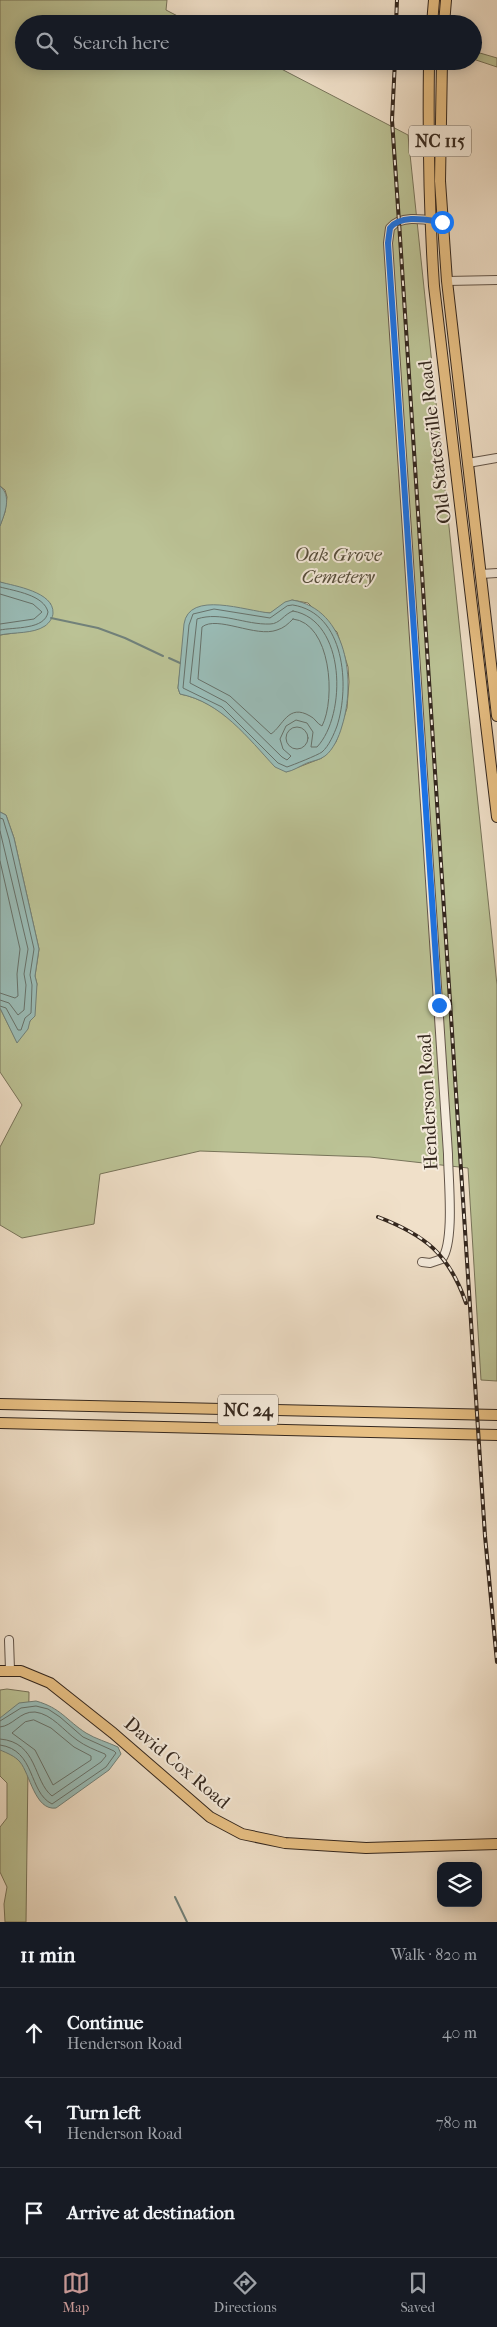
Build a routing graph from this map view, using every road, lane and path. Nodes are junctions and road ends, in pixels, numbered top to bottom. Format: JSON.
{"nodes":[{"id":1,"x":434,"y":0,"type":"edge"},
{"id":2,"x":446,"y":0,"type":"edge"},
{"id":3,"x":433,"y":15,"type":"edge"},
{"id":4,"x":445,"y":15,"type":"edge"},
{"id":5,"x":429,"y":70,"type":"edge"},
{"id":6,"x":442,"y":70,"type":"edge"},
{"id":7,"x":430,"y":220,"type":"junction"},
{"id":8,"x":442,"y":222,"type":"junction"},
{"id":9,"x":497,"y":280,"type":"edge"},
{"id":10,"x":447,"y":282,"type":"junction"},
{"id":11,"x":497,"y":458,"type":"edge"},
{"id":12,"x":468,"y":463,"type":"junction"},
{"id":13,"x":497,"y":573,"type":"edge"},
{"id":14,"x":481,"y":574,"type":"junction"},
{"id":15,"x":495,"y":676,"type":"edge"},
{"id":16,"x":497,"y":716,"type":"edge"},
{"id":17,"x":497,"y":811,"type":"edge"},
{"id":18,"x":422,"y":1262,"type":"dead end"},
{"id":19,"x":0,"y":1404,"type":"edge"},
{"id":20,"x":497,"y":1415,"type":"edge"},
{"id":21,"x":0,"y":1423,"type":"edge"},
{"id":22,"x":497,"y":1435,"type":"edge"},
{"id":23,"x":9,"y":1640,"type":"dead end"},
{"id":24,"x":5,"y":1671,"type":"edge"},
{"id":25,"x":497,"y":1844,"type":"edge"}],
"edges":[{"from":1,"to":3,"type":"main road"},
{"from":2,"to":4,"type":"main road"},
{"from":5,"to":7,"type":"main road","name":"Old Statesville Road","number":"NC 115"},
{"from":6,"to":8,"type":"main road","name":"Old Statesville Road","number":"NC 115"},
{"from":7,"to":8,"type":"street","name":"Henderson Road"},
{"from":7,"to":17,"type":"main road","name":"Old Statesville Road","number":"NC 115"},
{"from":7,"to":18,"type":"street","name":"Henderson Road"},
{"from":8,"to":10,"type":"main road","name":"Old Statesville Road","number":"NC 115"},
{"from":9,"to":10,"type":"street"},
{"from":10,"to":12,"type":"main road","name":"Old Statesville Road","number":"NC 115"},
{"from":11,"to":12,"type":"street"},
{"from":12,"to":14,"type":"main road","name":"Old Statesville Road","number":"NC 115"},
{"from":13,"to":14,"type":"street"},
{"from":14,"to":15,"type":"main road","name":"Old Statesville Road","number":"NC 115"},
{"from":15,"to":16,"type":"main road","name":"Old Statesville Road","number":"NC 115"},
{"from":19,"to":20,"type":"main road","number":"NC 24"},
{"from":21,"to":22,"type":"main road","number":"NC 24"},
{"from":23,"to":24,"type":"street"},
{"from":24,"to":25,"type":"main road","name":"David Cox Road"}]}
